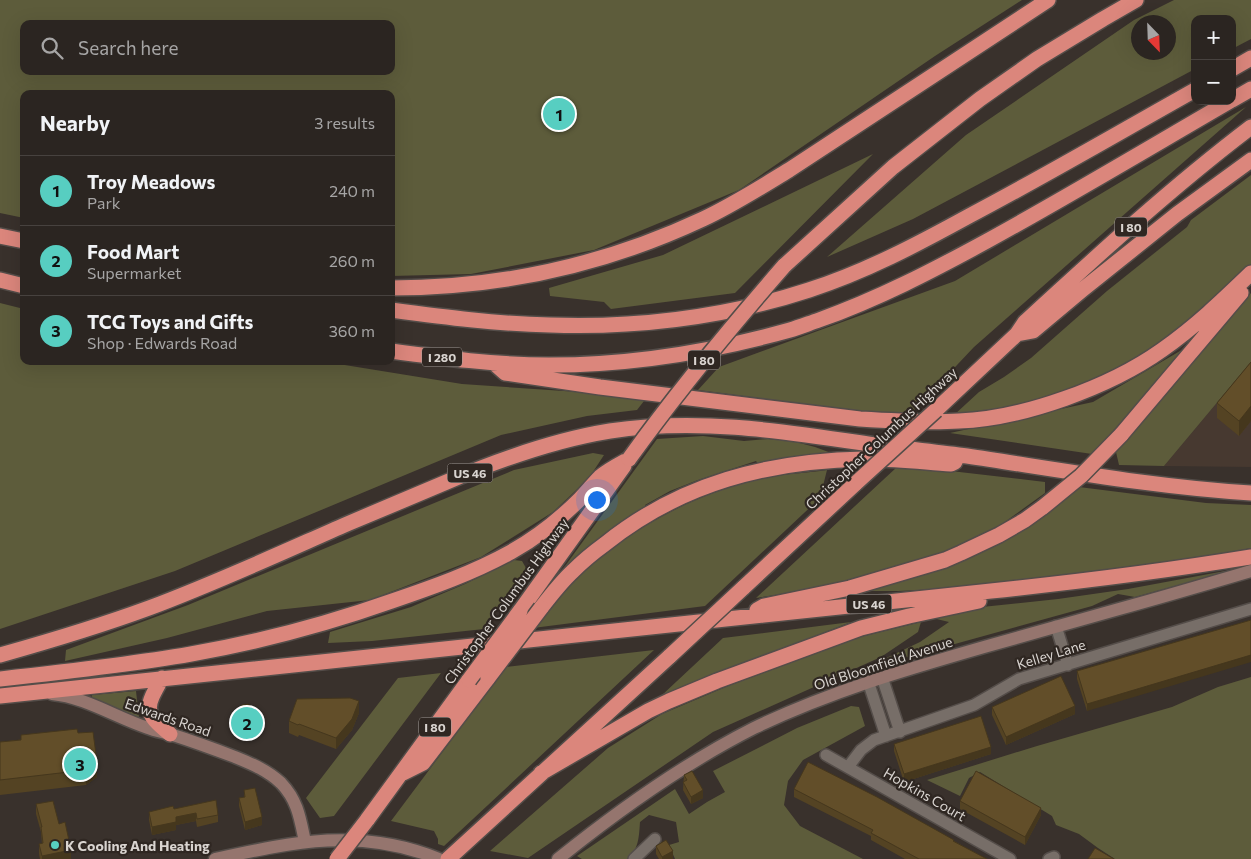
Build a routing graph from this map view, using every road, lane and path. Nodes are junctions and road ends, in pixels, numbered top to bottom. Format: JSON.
{"nodes":[{"id":1,"x":1048,"y":0,"type":"edge"},
{"id":2,"x":1136,"y":0,"type":"edge"},
{"id":3,"x":1251,"y":58,"type":"edge"},
{"id":4,"x":1236,"y":67,"type":"edge"},
{"id":5,"x":1251,"y":89,"type":"edge"},
{"id":6,"x":1191,"y":92,"type":"edge"},
{"id":7,"x":1236,"y":98,"type":"edge"},
{"id":8,"x":1224,"y":105,"type":"edge"},
{"id":9,"x":1251,"y":127,"type":"edge"},
{"id":10,"x":1251,"y":160,"type":"edge"},
{"id":11,"x":0,"y":236,"type":"edge"},
{"id":12,"x":20,"y":240,"type":"edge"},
{"id":13,"x":1251,"y":272,"type":"edge"},
{"id":14,"x":0,"y":280,"type":"edge"},
{"id":15,"x":1251,"y":280,"type":"edge"},
{"id":16,"x":20,"y":285,"type":"edge"},
{"id":17,"x":395,"y":288,"type":"edge"},
{"id":18,"x":395,"y":311,"type":"edge"},
{"id":19,"x":1017,"y":334,"type":"junction"},
{"id":20,"x":395,"y":351,"type":"edge"},
{"id":21,"x":493,"y":362,"type":"junction"},
{"id":22,"x":966,"y":456,"type":"junction"},
{"id":23,"x":629,"y":459,"type":"junction"},
{"id":24,"x":1251,"y":493,"type":"edge"},
{"id":25,"x":1251,"y":556,"type":"edge"},
{"id":26,"x":1251,"y":571,"type":"edge"},
{"id":27,"x":991,"y":592,"type":"junction"},
{"id":28,"x":1251,"y":609,"type":"edge"},
{"id":29,"x":747,"y":617,"type":"junction"},
{"id":30,"x":1056,"y":626,"type":"junction"},
{"id":31,"x":32,"y":646,"type":"junction"},
{"id":32,"x":0,"y":650,"type":"edge"},
{"id":33,"x":0,"y":655,"type":"edge"},
{"id":34,"x":1068,"y":665,"type":"junction"},
{"id":35,"x":882,"y":677,"type":"junction"},
{"id":36,"x":162,"y":678,"type":"junction"},
{"id":37,"x":0,"y":679,"type":"edge"},
{"id":38,"x":868,"y":681,"type":"junction"},
{"id":39,"x":36,"y":692,"type":"junction"},
{"id":40,"x":0,"y":696,"type":"edge"},
{"id":41,"x":900,"y":732,"type":"junction"},
{"id":42,"x":170,"y":734,"type":"junction"},
{"id":43,"x":886,"y":736,"type":"junction"},
{"id":44,"x":826,"y":755,"type":"dead end"},
{"id":45,"x":848,"y":767,"type":"junction"},
{"id":46,"x":541,"y":773,"type":"junction"},
{"id":47,"x":400,"y":775,"type":"junction"},
{"id":48,"x":655,"y":839,"type":"dead end"},
{"id":49,"x":305,"y":842,"type":"junction"},
{"id":50,"x":215,"y":859,"type":"edge"},
{"id":51,"x":338,"y":859,"type":"edge"},
{"id":52,"x":438,"y":859,"type":"edge"},
{"id":53,"x":448,"y":859,"type":"edge"},
{"id":54,"x":558,"y":859,"type":"edge"},
{"id":55,"x":634,"y":859,"type":"edge"},
{"id":56,"x":1010,"y":859,"type":"edge"}],
"edges":[{"from":1,"to":17,"type":"highway"},
{"from":2,"to":23,"type":"highway","name":"Christopher Columbus Highway","number":"I 80","bridge":true},
{"from":3,"to":4,"type":"highway"},
{"from":5,"to":7,"type":"highway"},
{"from":6,"to":18,"type":"highway"},
{"from":8,"to":21,"type":"highway"},
{"from":9,"to":19,"type":"highway","name":"Christopher Columbus Highway","number":"I 80"},
{"from":10,"to":19,"type":"highway"},
{"from":11,"to":12,"type":"highway"},
{"from":13,"to":21,"type":"highway"},
{"from":14,"to":16,"type":"highway"},
{"from":15,"to":29,"type":"highway","bridge":true},
{"from":19,"to":46,"type":"highway","name":"Christopher Columbus Highway","number":"I 80","bridge":true},
{"from":20,"to":21,"type":"highway","number":"I 280"},
{"from":22,"to":24,"type":"highway","number":"US 46"},
{"from":22,"to":31,"type":"highway","number":"US 46"},
{"from":22,"to":47,"type":"highway","bridge":true},
{"from":23,"to":37,"type":"highway"},
{"from":23,"to":47,"type":"highway","name":"Christopher Columbus Highway","number":"I 80","bridge":true},
{"from":25,"to":27,"type":"highway","number":"US 46"},
{"from":26,"to":30,"type":"street","name":"Old Bloomfield Avenue"},
{"from":27,"to":29,"type":"highway","number":"US 46"},
{"from":27,"to":46,"type":"highway"},
{"from":28,"to":34,"type":"street","name":"Kelley Lane"},
{"from":29,"to":36,"type":"highway","number":"US 46"},
{"from":30,"to":34,"type":"street"},
{"from":30,"to":35,"type":"street","name":"Old Bloomfield Avenue"},
{"from":31,"to":32,"type":"street"},
{"from":31,"to":33,"type":"highway","number":"US 46"},
{"from":34,"to":41,"type":"street","name":"Kelley Lane"},
{"from":35,"to":38,"type":"street","name":"Old Bloomfield Avenue"},
{"from":35,"to":41,"type":"street"},
{"from":36,"to":39,"type":"highway","number":"US 46"},
{"from":36,"to":42,"type":"highway"},
{"from":38,"to":43,"type":"street"},
{"from":38,"to":54,"type":"street","name":"Old Bloomfield Avenue"},
{"from":39,"to":40,"type":"highway","number":"US 46"},
{"from":39,"to":42,"type":"street","name":"Edwards Road"},
{"from":41,"to":43,"type":"street","name":"Kelley Lane"},
{"from":42,"to":49,"type":"street","name":"Edwards Road"},
{"from":43,"to":45,"type":"street","name":"Kelley Lane"},
{"from":44,"to":45,"type":"street","name":"Hopkins Court"},
{"from":45,"to":56,"type":"street","name":"Hopkins Court"},
{"from":46,"to":53,"type":"highway","name":"Christopher Columbus Highway","number":"I 80"},
{"from":47,"to":51,"type":"highway","name":"Christopher Columbus Highway","number":"I 80","bridge":true},
{"from":48,"to":55,"type":"street"},
{"from":49,"to":50,"type":"street"},
{"from":49,"to":52,"type":"street"}]}
